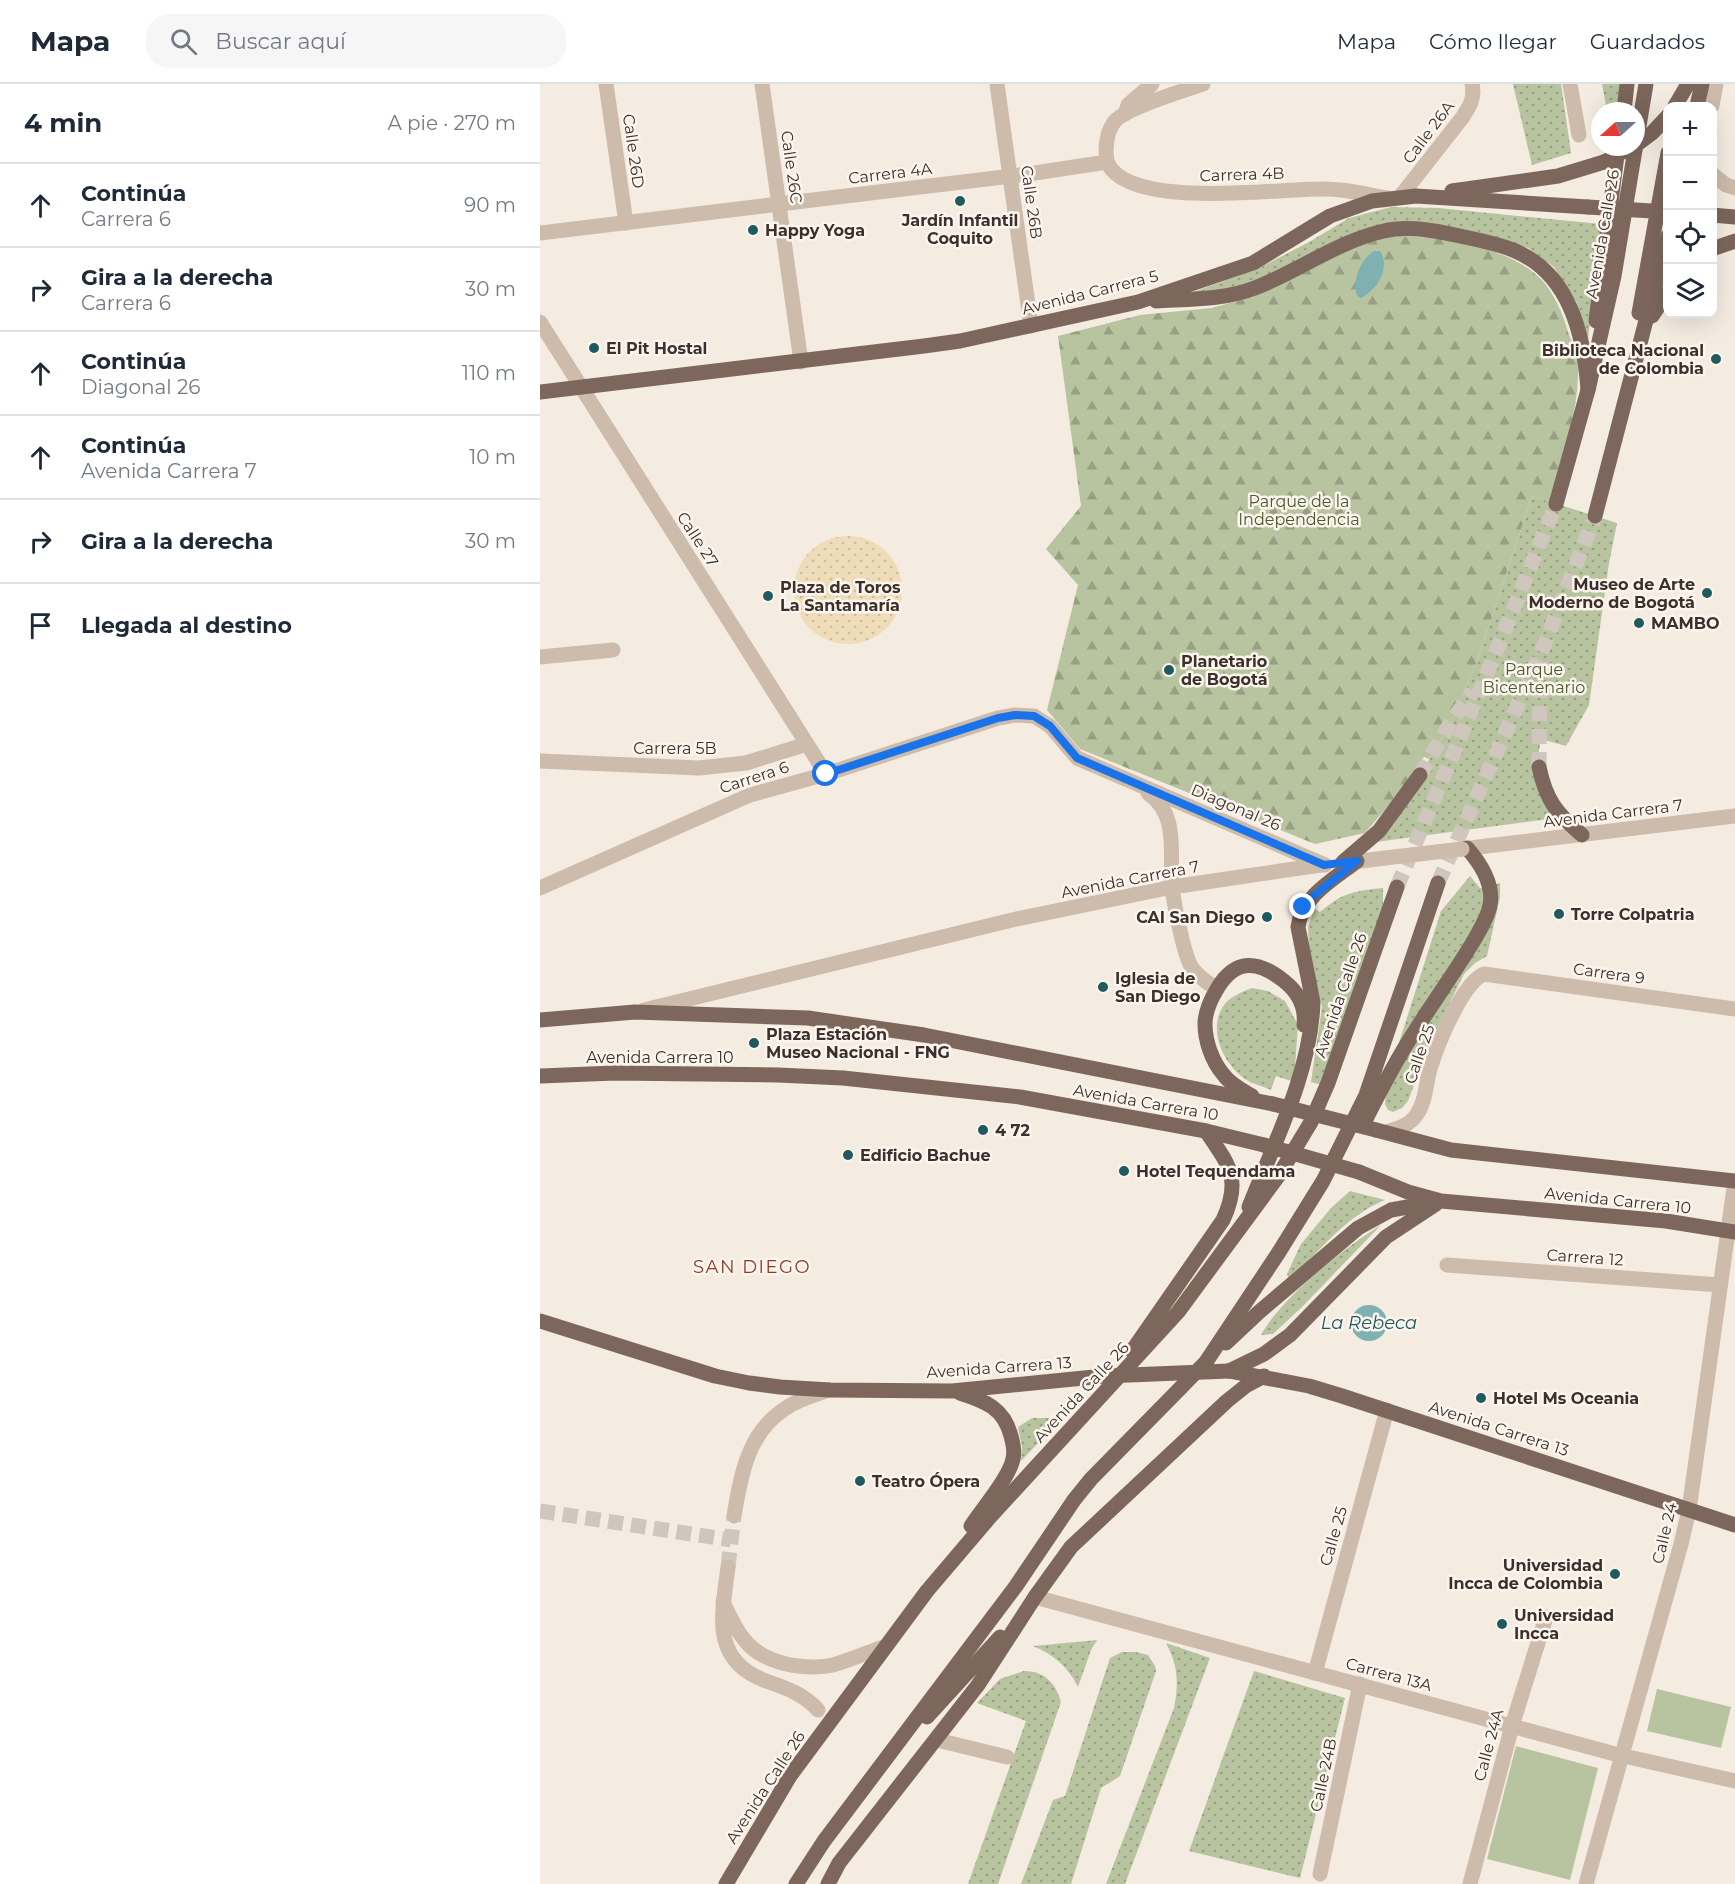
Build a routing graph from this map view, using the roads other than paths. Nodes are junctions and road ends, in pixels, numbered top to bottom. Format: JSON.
{"nodes":[{"id":1,"x":606,"y":84,"type":"edge"},
{"id":2,"x":762,"y":84,"type":"edge"},
{"id":3,"x":998,"y":84,"type":"edge"},
{"id":4,"x":1152,"y":84,"type":"edge"},
{"id":5,"x":1203,"y":84,"type":"edge"},
{"id":6,"x":1472,"y":84,"type":"edge"},
{"id":7,"x":1570,"y":84,"type":"edge"},
{"id":8,"x":1627,"y":84,"type":"edge"},
{"id":9,"x":1646,"y":84,"type":"edge"},
{"id":10,"x":1680,"y":84,"type":"edge"},
{"id":11,"x":1688,"y":84,"type":"edge"},
{"id":12,"x":1702,"y":84,"type":"edge"},
{"id":13,"x":1716,"y":84,"type":"edge"},
{"id":14,"x":1625,"y":102,"type":"edge"},
{"id":15,"x":1676,"y":102,"type":"edge"},
{"id":16,"x":1677,"y":102,"type":"edge"},
{"id":17,"x":1698,"y":102,"type":"edge"},
{"id":18,"x":1713,"y":102,"type":"edge"},
{"id":19,"x":1125,"y":114,"type":"junction"},
{"id":20,"x":1663,"y":121,"type":"edge"},
{"id":21,"x":1579,"y":135,"type":"dead end"},
{"id":22,"x":1645,"y":138,"type":"edge"},
{"id":23,"x":1615,"y":156,"type":"edge"},
{"id":24,"x":1617,"y":156,"type":"edge"},
{"id":25,"x":1667,"y":156,"type":"edge"},
{"id":26,"x":1107,"y":162,"type":"junction"},
{"id":27,"x":1010,"y":176,"type":"junction"},
{"id":28,"x":1717,"y":177,"type":"edge"},
{"id":29,"x":1735,"y":188,"type":"edge"},
{"id":30,"x":1416,"y":196,"type":"junction"},
{"id":31,"x":1394,"y":198,"type":"junction"},
{"id":32,"x":779,"y":204,"type":"junction"},
{"id":33,"x":1663,"y":212,"type":"edge"},
{"id":34,"x":1717,"y":215,"type":"edge"},
{"id":35,"x":1735,"y":217,"type":"edge"},
{"id":36,"x":626,"y":223,"type":"junction"},
{"id":37,"x":540,"y":233,"type":"edge"},
{"id":38,"x":1735,"y":242,"type":"edge"},
{"id":39,"x":1717,"y":248,"type":"edge"},
{"id":40,"x":1663,"y":256,"type":"edge"},
{"id":41,"x":1663,"y":300,"type":"edge"},
{"id":42,"x":1138,"y":302,"type":"junction"},
{"id":43,"x":540,"y":322,"type":"edge"},
{"id":44,"x":1031,"y":326,"type":"junction"},
{"id":45,"x":1644,"y":332,"type":"junction"},
{"id":46,"x":801,"y":362,"type":"junction"},
{"id":47,"x":580,"y":387,"type":"junction"},
{"id":48,"x":1588,"y":390,"type":"junction"},
{"id":49,"x":540,"y":392,"type":"edge"},
{"id":50,"x":1618,"y":434,"type":"junction"},
{"id":51,"x":1556,"y":504,"type":"tunnel mouth"},
{"id":52,"x":1595,"y":516,"type":"tunnel mouth"},
{"id":53,"x":613,"y":650,"type":"dead end"},
{"id":54,"x":540,"y":657,"type":"edge"},
{"id":55,"x":807,"y":744,"type":"junction"},
{"id":56,"x":1077,"y":758,"type":"joint"},
{"id":57,"x":540,"y":761,"type":"edge"},
{"id":58,"x":1539,"y":766,"type":"tunnel mouth"},
{"id":59,"x":826,"y":774,"type":"junction"},
{"id":60,"x":1420,"y":775,"type":"tunnel mouth"},
{"id":61,"x":1133,"y":783,"type":"junction"},
{"id":62,"x":1735,"y":816,"type":"edge"},
{"id":63,"x":1582,"y":835,"type":"junction"},
{"id":64,"x":1464,"y":848,"type":"junction"},
{"id":65,"x":1357,"y":861,"type":"junction"},
{"id":66,"x":1341,"y":863,"type":"junction"},
{"id":67,"x":1324,"y":865,"type":"junction"},
{"id":68,"x":1438,"y":883,"type":"tunnel mouth"},
{"id":69,"x":1172,"y":887,"type":"junction"},
{"id":70,"x":1396,"y":887,"type":"tunnel mouth"},
{"id":71,"x":540,"y":888,"type":"edge"},
{"id":72,"x":1478,"y":976,"type":"joint"},
{"id":73,"x":1217,"y":989,"type":"junction"},
{"id":74,"x":1735,"y":1009,"type":"edge"},
{"id":75,"x":635,"y":1012,"type":"junction"},
{"id":76,"x":540,"y":1020,"type":"edge"},
{"id":77,"x":540,"y":1076,"type":"edge"},
{"id":78,"x":1300,"y":1076,"type":"junction"},
{"id":79,"x":1267,"y":1103,"type":"junction"},
{"id":80,"x":1206,"y":1131,"type":"junction"},
{"id":81,"x":1381,"y":1131,"type":"junction"},
{"id":82,"x":1323,"y":1181,"type":"junction"},
{"id":83,"x":1735,"y":1181,"type":"edge"},
{"id":84,"x":1441,"y":1201,"type":"junction"},
{"id":85,"x":1243,"y":1224,"type":"junction"},
{"id":86,"x":1731,"y":1232,"type":"edge"},
{"id":87,"x":1447,"y":1265,"type":"dead end"},
{"id":88,"x":1720,"y":1285,"type":"junction"},
{"id":89,"x":540,"y":1321,"type":"edge"},
{"id":90,"x":1206,"y":1362,"type":"junction"},
{"id":91,"x":1229,"y":1371,"type":"junction"},
{"id":92,"x":1264,"y":1376,"type":"junction"},
{"id":93,"x":830,"y":1390,"type":"junction"},
{"id":94,"x":952,"y":1391,"type":"junction"},
{"id":95,"x":1103,"y":1394,"type":"junction"},
{"id":96,"x":1387,"y":1410,"type":"junction"},
{"id":97,"x":1689,"y":1510,"type":"junction"},
{"id":98,"x":734,"y":1516,"type":"tunnel mouth"},
{"id":99,"x":1735,"y":1525,"type":"edge"},
{"id":100,"x":728,"y":1567,"type":"tunnel mouth"},
{"id":101,"x":927,"y":1591,"type":"junction"},
{"id":102,"x":1035,"y":1597,"type":"junction"},
{"id":103,"x":723,"y":1602,"type":"junction"},
{"id":104,"x":1546,"y":1617,"type":"dead end"},
{"id":105,"x":886,"y":1646,"type":"junction"},
{"id":106,"x":1315,"y":1672,"type":"junction"},
{"id":107,"x":965,"y":1677,"type":"junction"},
{"id":108,"x":1360,"y":1684,"type":"junction"},
{"id":109,"x":818,"y":1710,"type":"dead end"},
{"id":110,"x":1512,"y":1726,"type":"junction"},
{"id":111,"x":937,"y":1740,"type":"junction"},
{"id":112,"x":1622,"y":1755,"type":"junction"},
{"id":113,"x":1007,"y":1757,"type":"dead end"},
{"id":114,"x":1735,"y":1781,"type":"edge"},
{"id":115,"x":1320,"y":1874,"type":"dead end"},
{"id":116,"x":726,"y":1884,"type":"edge"},
{"id":117,"x":796,"y":1884,"type":"edge"},
{"id":118,"x":828,"y":1884,"type":"edge"},
{"id":119,"x":1470,"y":1884,"type":"edge"},
{"id":120,"x":1586,"y":1884,"type":"edge"}],
"edges":[{"from":1,"to":36,"type":"street","name":"Calle 26D"},
{"from":2,"to":32,"type":"street","name":"Calle 26C"},
{"from":3,"to":27,"type":"street","name":"Calle 26B"},
{"from":4,"to":19,"type":"street"},
{"from":5,"to":19,"type":"street"},
{"from":6,"to":31,"type":"street","name":"Calle 26A"},
{"from":7,"to":21,"type":"street"},
{"from":8,"to":14,"type":"main road"},
{"from":9,"to":48,"type":"main road","name":"Avenida Calle 26"},
{"from":10,"to":15,"type":"main road"},
{"from":11,"to":16,"type":"main road","bridge":true},
{"from":12,"to":17,"type":"main road"},
{"from":13,"to":18,"type":"street"},
{"from":19,"to":26,"type":"street"},
{"from":20,"to":22,"type":"main road","bridge":true},
{"from":23,"to":30,"type":"main road","bridge":true},
{"from":24,"to":48,"type":"main road","name":"Avenida Calle 26"},
{"from":25,"to":50,"type":"main road"},
{"from":26,"to":27,"type":"street","name":"Carrera 4A"},
{"from":26,"to":31,"type":"street","name":"Carrera 4B"},
{"from":27,"to":32,"type":"street","name":"Carrera 4A"},
{"from":27,"to":44,"type":"street","name":"Calle 26B"},
{"from":28,"to":29,"type":"street"},
{"from":30,"to":31,"type":"main road","name":"Avenida Carrera 5"},
{"from":30,"to":33,"type":"main road","name":"Avenida Carrera 5","bridge":true},
{"from":31,"to":42,"type":"main road","name":"Avenida Carrera 5"},
{"from":32,"to":36,"type":"street","name":"Carrera 4A"},
{"from":32,"to":46,"type":"street","name":"Calle 26C"},
{"from":34,"to":35,"type":"main road"},
{"from":36,"to":37,"type":"street","name":"Carrera 4A"},
{"from":38,"to":39,"type":"main road"},
{"from":40,"to":45,"type":"main road"},
{"from":41,"to":45,"type":"main road"},
{"from":42,"to":44,"type":"main road","name":"Avenida Carrera 5"},
{"from":42,"to":48,"type":"main road"},
{"from":43,"to":47,"type":"street","name":"Calle 27"},
{"from":44,"to":46,"type":"main road","name":"Avenida Carrera 5"},
{"from":45,"to":50,"type":"main road"},
{"from":46,"to":47,"type":"main road","name":"Avenida Carrera 5"},
{"from":47,"to":49,"type":"main road","name":"Avenida Carrera 5"},
{"from":47,"to":55,"type":"street","name":"Calle 27"},
{"from":48,"to":51,"type":"main road","name":"Avenida Calle 26"},
{"from":50,"to":52,"type":"main road"},
{"from":53,"to":54,"type":"street"},
{"from":55,"to":57,"type":"street","name":"Carrera 5B"},
{"from":55,"to":59,"type":"street","name":"Calle 27"},
{"from":56,"to":59,"type":"street","name":"Carrera 6"},
{"from":56,"to":61,"type":"street","name":"Diagonal 26"},
{"from":58,"to":63,"type":"main road"},
{"from":59,"to":71,"type":"street","name":"Carrera 6"},
{"from":60,"to":66,"type":"main road"},
{"from":61,"to":67,"type":"street","name":"Diagonal 26"},
{"from":61,"to":69,"type":"street","name":"Diagonal 26"},
{"from":62,"to":63,"type":"street","name":"Avenida Carrera 7"},
{"from":63,"to":64,"type":"street","name":"Avenida Carrera 7"},
{"from":64,"to":65,"type":"street","name":"Avenida Carrera 7","bridge":true},
{"from":64,"to":82,"type":"main road"},
{"from":65,"to":66,"type":"street","name":"Avenida Carrera 7"},
{"from":65,"to":78,"type":"main road"},
{"from":66,"to":67,"type":"street","name":"Avenida Carrera 7"},
{"from":67,"to":69,"type":"street","name":"Avenida Carrera 7"},
{"from":68,"to":82,"type":"main road"},
{"from":69,"to":73,"type":"street","name":"Diagonal 26"},
{"from":69,"to":75,"type":"street","name":"Avenida Carrera 7"},
{"from":70,"to":85,"type":"main road","name":"Avenida Calle 26"},
{"from":72,"to":74,"type":"street","name":"Carrera 9"},
{"from":72,"to":81,"type":"street","name":"Calle 25"},
{"from":73,"to":78,"type":"main road"},
{"from":73,"to":79,"type":"main road"},
{"from":75,"to":76,"type":"main road","name":"Avenida Carrera 7"},
{"from":75,"to":79,"type":"main road","name":"Avenida Carrera 10"},
{"from":77,"to":80,"type":"main road","name":"Avenida Carrera 10"},
{"from":78,"to":85,"type":"main road"},
{"from":79,"to":81,"type":"main road","name":"Avenida Carrera 10","bridge":true},
{"from":80,"to":84,"type":"main road","name":"Avenida Carrera 10","bridge":true},
{"from":80,"to":95,"type":"main road"},
{"from":81,"to":83,"type":"main road","name":"Avenida Carrera 10"},
{"from":82,"to":90,"type":"main road"},
{"from":83,"to":86,"type":"street","name":"Calle 24"},
{"from":84,"to":86,"type":"main road","name":"Avenida Carrera 10"},
{"from":84,"to":90,"type":"main road"},
{"from":84,"to":91,"type":"main road"},
{"from":85,"to":95,"type":"main road","name":"Avenida Calle 26"},
{"from":86,"to":88,"type":"street","name":"Calle 24"},
{"from":87,"to":88,"type":"street","name":"Carrera 12"},
{"from":88,"to":97,"type":"street","name":"Calle 24"},
{"from":89,"to":93,"type":"main road","name":"Avenida Carrera 13"},
{"from":90,"to":107,"type":"main road"},
{"from":91,"to":92,"type":"main road","name":"Avenida Carrera 13"},
{"from":91,"to":94,"type":"main road","name":"Avenida Carrera 13","bridge":true},
{"from":92,"to":96,"type":"main road","name":"Avenida Carrera 13"},
{"from":92,"to":102,"type":"main road"},
{"from":93,"to":94,"type":"main road","name":"Avenida Carrera 13"},
{"from":93,"to":98,"type":"street"},
{"from":94,"to":101,"type":"main road"},
{"from":95,"to":101,"type":"main road","name":"Avenida Calle 26"},
{"from":96,"to":97,"type":"main road","name":"Avenida Carrera 13"},
{"from":96,"to":106,"type":"street","name":"Calle 25"},
{"from":97,"to":99,"type":"main road","name":"Avenida Carrera 13"},
{"from":97,"to":112,"type":"street","name":"Calle 24"},
{"from":100,"to":103,"type":"street"},
{"from":101,"to":105,"type":"main road","name":"Avenida Calle 26"},
{"from":102,"to":106,"type":"street","name":"Carrera 13A"},
{"from":102,"to":107,"type":"main road"},
{"from":103,"to":105,"type":"street"},
{"from":103,"to":109,"type":"street"},
{"from":104,"to":110,"type":"street","name":"Calle 24A"},
{"from":105,"to":116,"type":"main road","name":"Avenida Calle 26"},
{"from":106,"to":108,"type":"street","name":"Carrera 13A"},
{"from":107,"to":111,"type":"main road"},
{"from":107,"to":117,"type":"main road"},
{"from":108,"to":110,"type":"street","name":"Carrera 13A"},
{"from":108,"to":115,"type":"street","name":"Calle 24B"},
{"from":110,"to":112,"type":"street","name":"Carrera 13A"},
{"from":110,"to":119,"type":"street","name":"Calle 24A"},
{"from":111,"to":113,"type":"street"},
{"from":111,"to":118,"type":"main road"},
{"from":112,"to":114,"type":"street","name":"Carrera 13A"},
{"from":112,"to":120,"type":"street","name":"Calle 24"}]}
